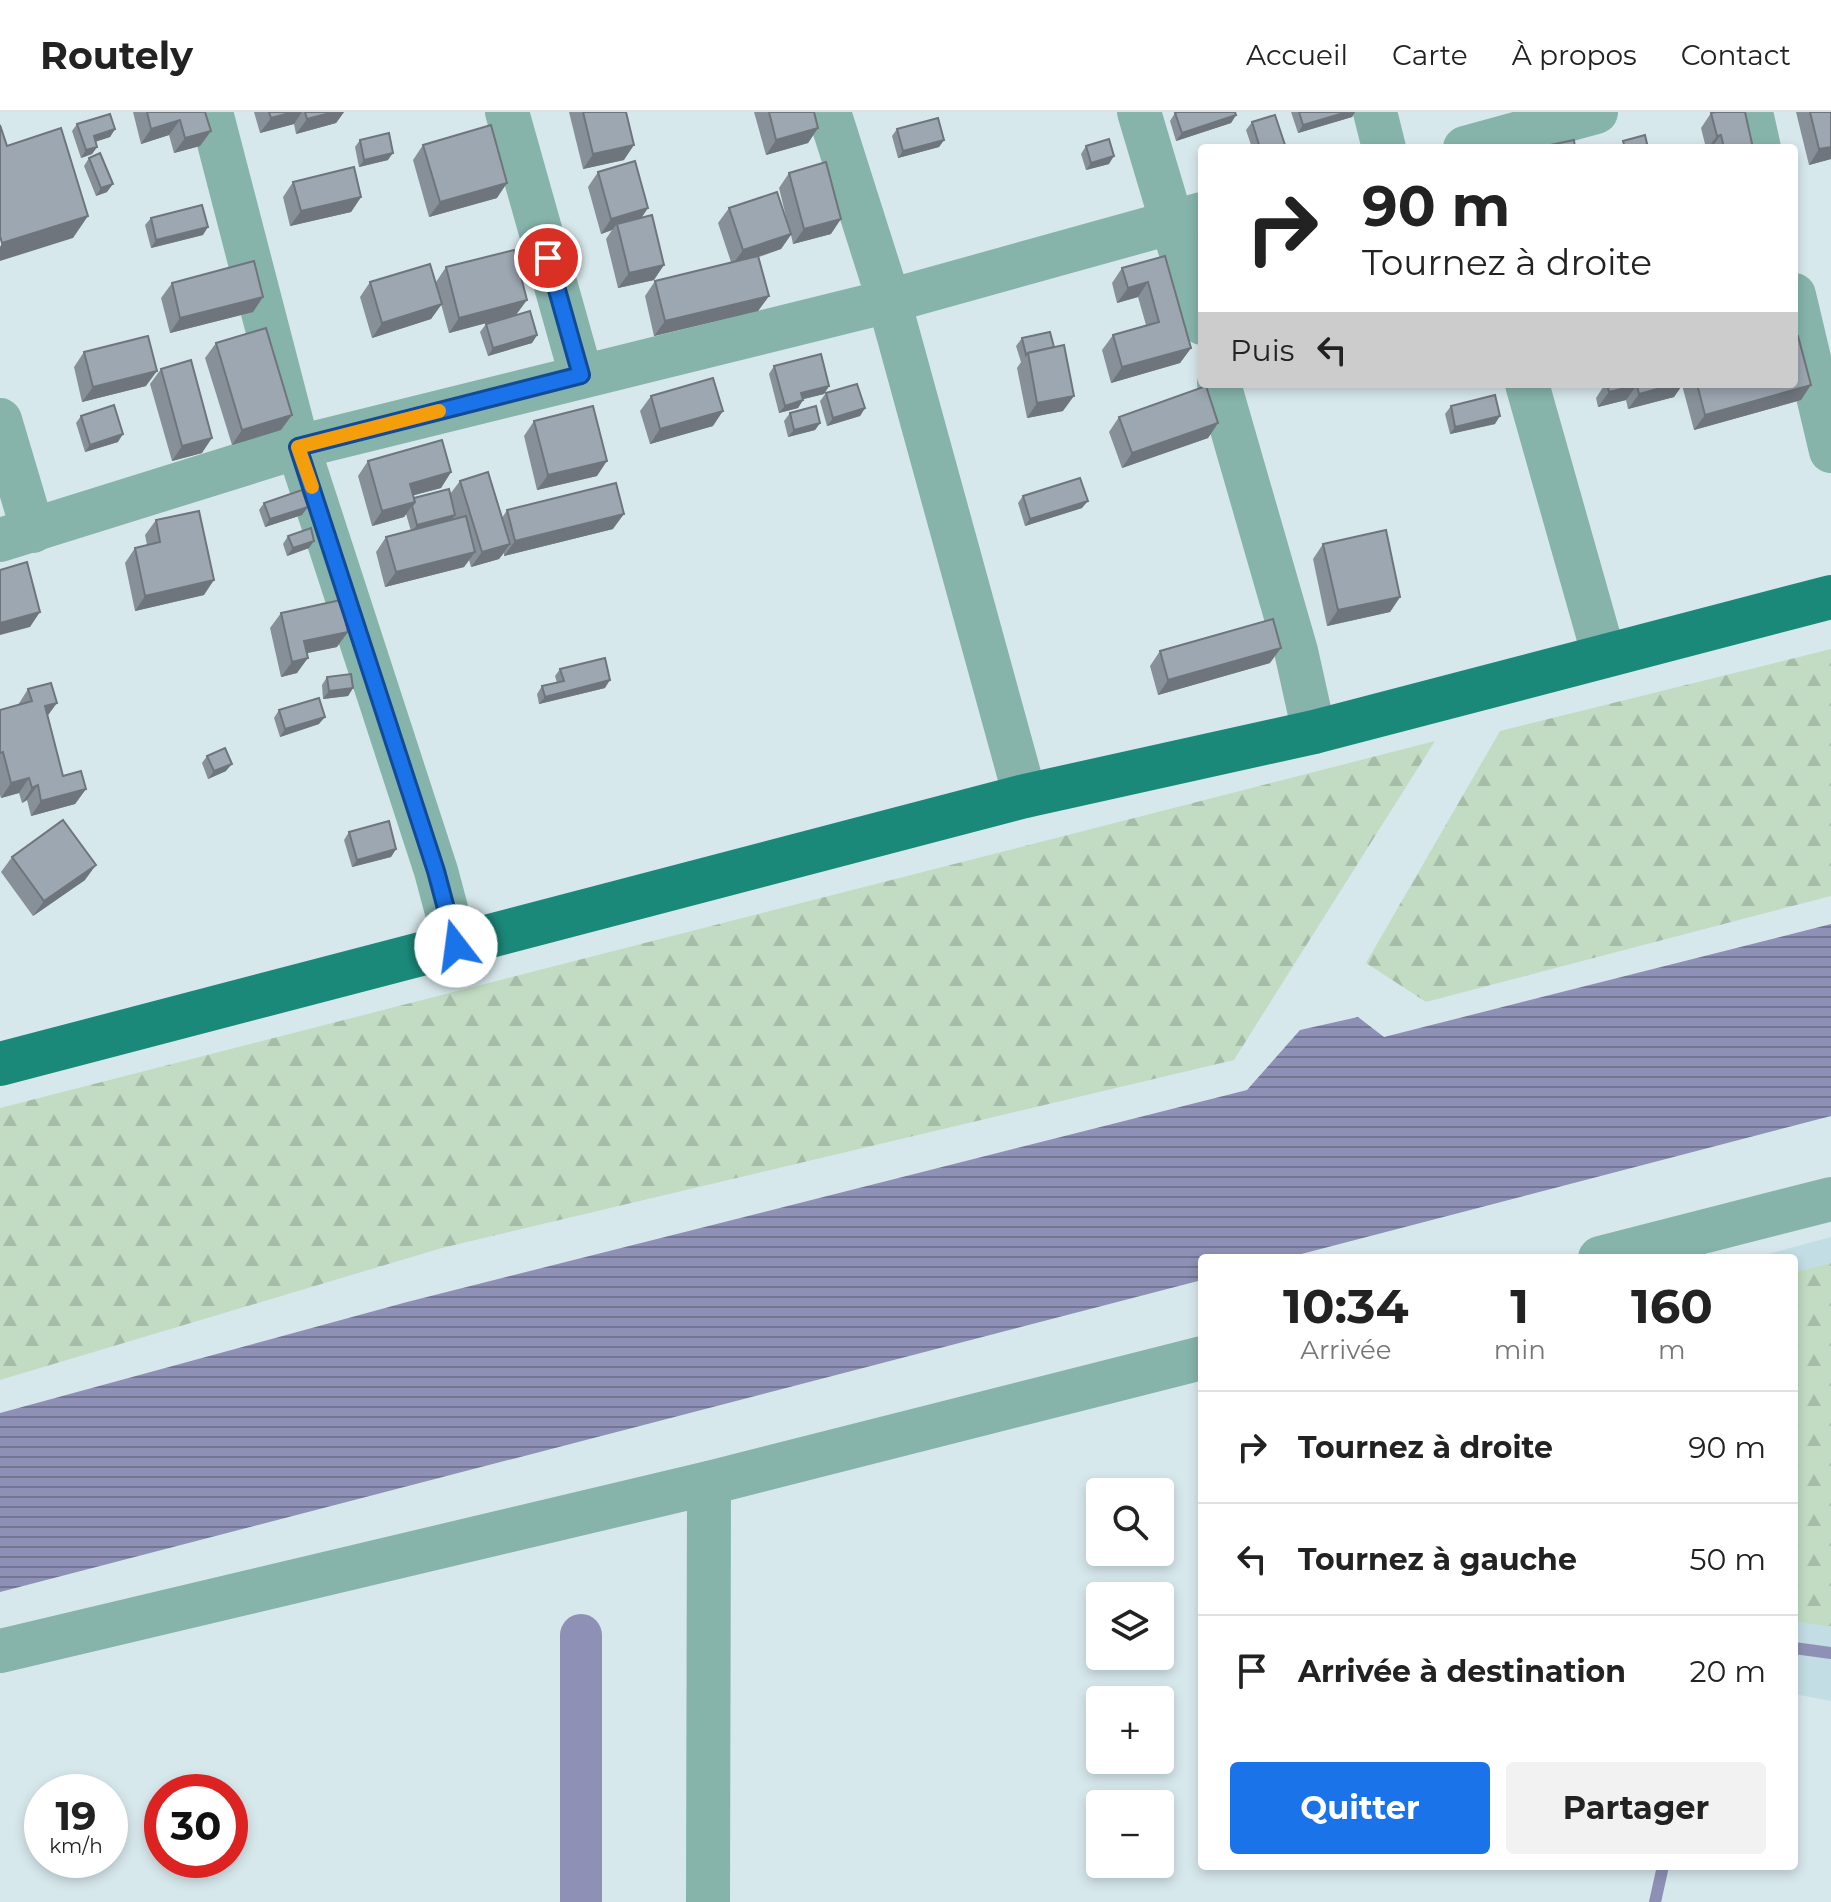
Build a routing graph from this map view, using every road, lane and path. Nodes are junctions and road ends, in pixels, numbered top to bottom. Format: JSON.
{"nodes":[{"id":1,"x":211,"y":112,"type":"edge"},
{"id":2,"x":507,"y":112,"type":"edge"},
{"id":3,"x":829,"y":112,"type":"edge"},
{"id":4,"x":1139,"y":112,"type":"edge"},
{"id":5,"x":1375,"y":112,"type":"edge"},
{"id":6,"x":1596,"y":112,"type":"edge"},
{"id":7,"x":1751,"y":112,"type":"edge"},
{"id":8,"x":1383,"y":144,"type":"edge"},
{"id":9,"x":1480,"y":144,"type":"edge"},
{"id":10,"x":1758,"y":144,"type":"edge"},
{"id":11,"x":1187,"y":218,"type":"edge"},
{"id":12,"x":1198,"y":295,"type":"edge"},
{"id":13,"x":889,"y":301,"type":"junction"},
{"id":14,"x":1798,"y":312,"type":"edge"},
{"id":15,"x":581,"y":375,"type":"junction"},
{"id":16,"x":1220,"y":388,"type":"edge"},
{"id":17,"x":1528,"y":388,"type":"edge"},
{"id":18,"x":0,"y":420,"type":"edge"},
{"id":19,"x":298,"y":447,"type":"junction"},
{"id":20,"x":1831,"y":451,"type":"edge"},
{"id":21,"x":17,"y":536,"type":"edge"},
{"id":22,"x":1831,"y":597,"type":"edge"},
{"id":23,"x":1604,"y":656,"type":"junction"},
{"id":24,"x":1314,"y":732,"type":"junction"},
{"id":25,"x":1025,"y":796,"type":"junction"},
{"id":26,"x":456,"y":946,"type":"junction"},
{"id":27,"x":0,"y":1064,"type":"edge"},
{"id":28,"x":1831,"y":1199,"type":"edge"},
{"id":29,"x":1616,"y":1254,"type":"edge"},
{"id":30,"x":1198,"y":1359,"type":"edge"},
{"id":31,"x":709,"y":1483,"type":"junction"},
{"id":32,"x":0,"y":1651,"type":"edge"},
{"id":33,"x":708,"y":1902,"type":"edge"}],
"edges":[{"from":1,"to":19,"type":"street"},
{"from":2,"to":15,"type":"street"},
{"from":3,"to":13,"type":"street"},
{"from":4,"to":11,"type":"street"},
{"from":5,"to":8,"type":"street"},
{"from":6,"to":9,"type":"street"},
{"from":7,"to":10,"type":"street"},
{"from":11,"to":12,"type":"street"},
{"from":11,"to":13,"type":"street"},
{"from":13,"to":15,"type":"street"},
{"from":13,"to":25,"type":"street"},
{"from":14,"to":20,"type":"street"},
{"from":15,"to":19,"type":"street"},
{"from":16,"to":24,"type":"street"},
{"from":17,"to":23,"type":"street"},
{"from":18,"to":21,"type":"street"},
{"from":19,"to":21,"type":"street"},
{"from":19,"to":26,"type":"street"},
{"from":22,"to":23,"type":"main road"},
{"from":23,"to":24,"type":"main road"},
{"from":24,"to":25,"type":"main road"},
{"from":25,"to":26,"type":"main road"},
{"from":26,"to":27,"type":"main road"},
{"from":28,"to":29,"type":"street"},
{"from":30,"to":31,"type":"street"},
{"from":31,"to":32,"type":"street"},
{"from":31,"to":33,"type":"street"}]}
